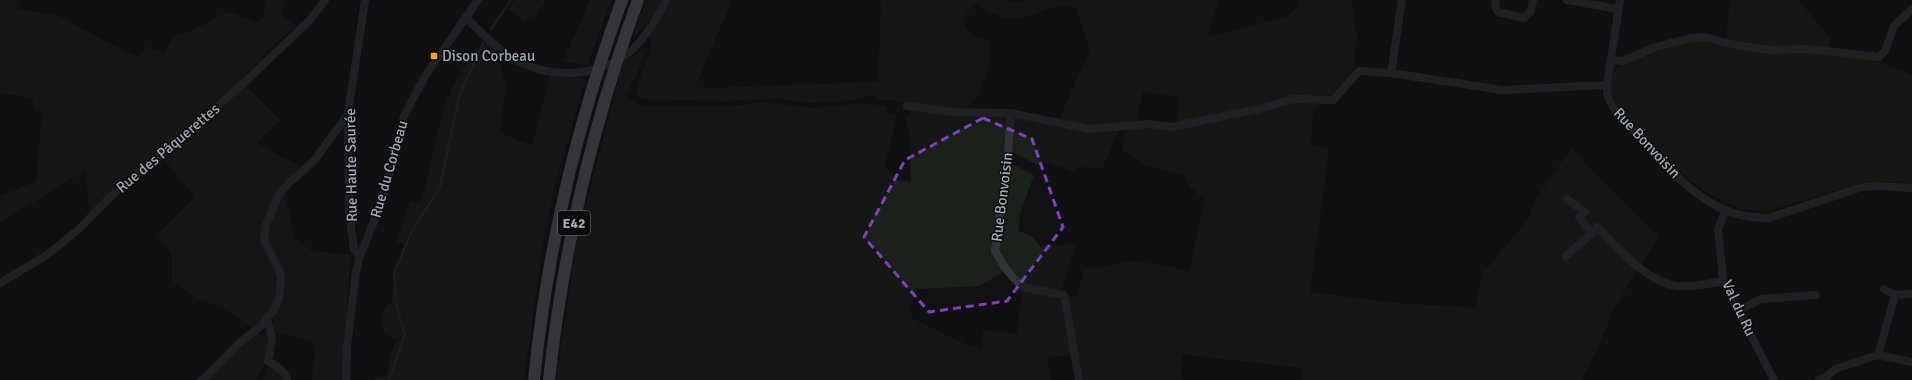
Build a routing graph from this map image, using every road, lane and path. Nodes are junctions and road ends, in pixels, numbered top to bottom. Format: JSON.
{"nodes":[{"id":1,"x":325,"y":0,"type":"edge"},
{"id":2,"x":365,"y":0,"type":"edge"},
{"id":3,"x":478,"y":0,"type":"edge"},
{"id":4,"x":622,"y":0,"type":"edge"},
{"id":5,"x":638,"y":0,"type":"edge"},
{"id":6,"x":666,"y":0,"type":"edge"},
{"id":7,"x":1402,"y":0,"type":"edge"},
{"id":8,"x":1496,"y":0,"type":"edge"},
{"id":9,"x":1533,"y":0,"type":"edge"},
{"id":10,"x":1567,"y":0,"type":"edge"},
{"id":11,"x":1620,"y":0,"type":"edge"},
{"id":12,"x":1618,"y":9,"type":"junction"},
{"id":13,"x":1912,"y":9,"type":"edge"},
{"id":14,"x":466,"y":18,"type":"junction"},
{"id":15,"x":1611,"y":60,"type":"junction"},
{"id":16,"x":1391,"y":73,"type":"junction"},
{"id":17,"x":1607,"y":85,"type":"junction"},
{"id":18,"x":907,"y":106,"type":"dead end"},
{"id":19,"x":1011,"y":113,"type":"junction"},
{"id":20,"x":348,"y":114,"type":"junction"},
{"id":21,"x":1912,"y":188,"type":"edge"},
{"id":22,"x":1567,"y":199,"type":"dead end"},
{"id":23,"x":1726,"y":210,"type":"junction"},
{"id":24,"x":1592,"y":233,"type":"junction"},
{"id":25,"x":360,"y":256,"type":"junction"},
{"id":26,"x":1566,"y":256,"type":"dead end"},
{"id":27,"x":1723,"y":281,"type":"junction"},
{"id":28,"x":0,"y":283,"type":"edge"},
{"id":29,"x":1884,"y":289,"type":"dead end"},
{"id":30,"x":1912,"y":294,"type":"edge"},
{"id":31,"x":1816,"y":295,"type":"dead end"},
{"id":32,"x":1895,"y":295,"type":"junction"},
{"id":33,"x":1737,"y":310,"type":"junction"},
{"id":34,"x":267,"y":318,"type":"junction"},
{"id":35,"x":1878,"y":355,"type":"junction"},
{"id":36,"x":1912,"y":362,"type":"edge"},
{"id":37,"x":201,"y":380,"type":"edge"},
{"id":38,"x":287,"y":380,"type":"edge"},
{"id":39,"x":346,"y":380,"type":"edge"},
{"id":40,"x":534,"y":380,"type":"edge"},
{"id":41,"x":549,"y":380,"type":"edge"},
{"id":42,"x":1079,"y":380,"type":"edge"},
{"id":43,"x":1774,"y":380,"type":"edge"},
{"id":44,"x":1819,"y":380,"type":"edge"}],
"edges":[{"from":1,"to":28,"type":"street","name":"Rue des Pâquerettes"},
{"from":2,"to":20,"type":"street","name":"Rue Haute Saurée"},
{"from":3,"to":14,"type":"street","name":"Rue du Corbeau"},
{"from":4,"to":40,"type":"highway","number":"E42"},
{"from":5,"to":41,"type":"highway","number":"E42"},
{"from":6,"to":14,"type":"street"},
{"from":7,"to":16,"type":"street"},
{"from":8,"to":9,"type":"street"},
{"from":10,"to":12,"type":"street"},
{"from":11,"to":12,"type":"street"},
{"from":12,"to":15,"type":"street"},
{"from":13,"to":15,"type":"street"},
{"from":14,"to":25,"type":"street","name":"Rue du Corbeau"},
{"from":15,"to":17,"type":"street"},
{"from":16,"to":17,"type":"street"},
{"from":16,"to":19,"type":"street"},
{"from":17,"to":23,"type":"street","name":"Rue Bonvoisin"},
{"from":18,"to":19,"type":"street"},
{"from":19,"to":42,"type":"street","name":"Rue Bonvoisin"},
{"from":20,"to":25,"type":"street","name":"Rue Haute Saurée"},
{"from":20,"to":34,"type":"street"},
{"from":21,"to":23,"type":"street","name":"Rue Bonvoisin"},
{"from":22,"to":24,"type":"street"},
{"from":23,"to":27,"type":"street","name":"Val du Ru"},
{"from":24,"to":26,"type":"street"},
{"from":24,"to":27,"type":"street"},
{"from":25,"to":39,"type":"street","name":"Rue du Corbeau"},
{"from":27,"to":33,"type":"street","name":"Val du Ru"},
{"from":29,"to":32,"type":"street"},
{"from":30,"to":32,"type":"street"},
{"from":31,"to":33,"type":"street"},
{"from":32,"to":35,"type":"street"},
{"from":33,"to":43,"type":"street","name":"Val du Ru"},
{"from":34,"to":37,"type":"street"},
{"from":34,"to":38,"type":"street"},
{"from":35,"to":36,"type":"street"},
{"from":35,"to":44,"type":"street"}]}
